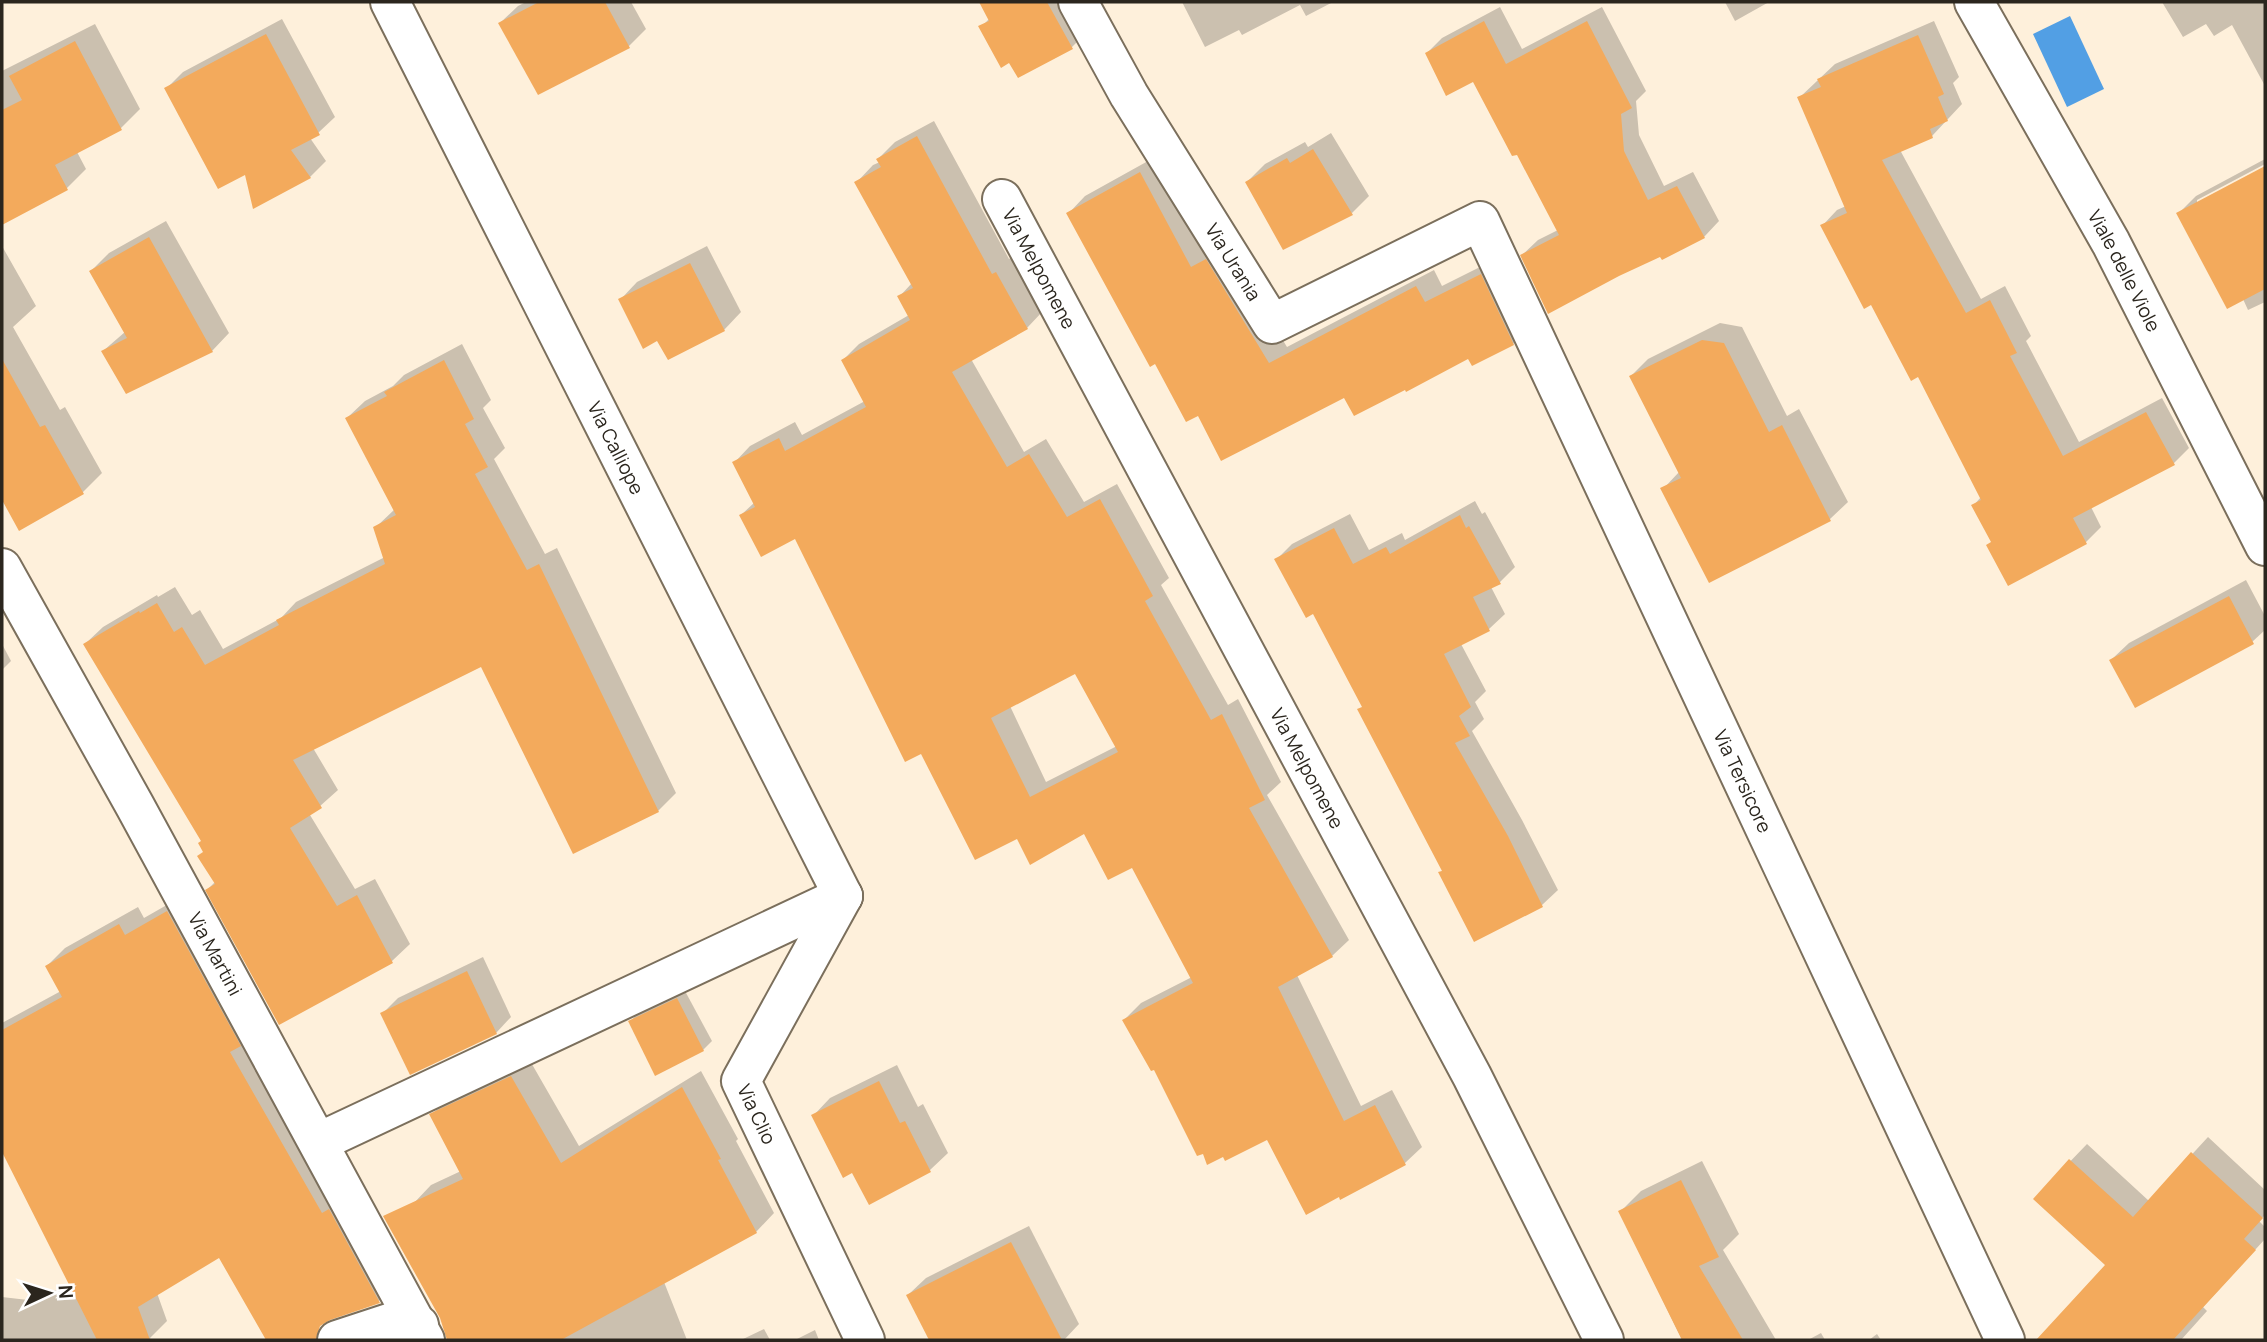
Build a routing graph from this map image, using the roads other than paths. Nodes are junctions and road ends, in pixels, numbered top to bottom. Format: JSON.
{"nodes":[{"id":1,"x":390,"y":2,"type":"edge"},
{"id":2,"x":1078,"y":2,"type":"edge"},
{"id":3,"x":1974,"y":2,"type":"edge"},
{"id":4,"x":1002,"y":199,"type":"dead end"},
{"id":5,"x":1480,"y":221,"type":"joint"},
{"id":6,"x":2265,"y":546,"type":"edge"},
{"id":7,"x":2,"y":568,"type":"edge"},
{"id":8,"x":843,"y":895,"type":"junction"},
{"id":9,"x":319,"y":1142,"type":"junction"},
{"id":10,"x":422,"y":1333,"type":"edge"},
{"id":11,"x":337,"y":1340,"type":"edge"},
{"id":12,"x":866,"y":1340,"type":"edge"},
{"id":13,"x":1604,"y":1340,"type":"edge"},
{"id":14,"x":2005,"y":1340,"type":"edge"}],
"edges":[{"from":1,"to":8,"type":"street","name":"Via Calliope"},
{"from":2,"to":5,"type":"street","name":"Via Urania"},
{"from":3,"to":6,"type":"street","name":"Viale delle Viole"},
{"from":4,"to":13,"type":"street","name":"Via Melpomene"},
{"from":5,"to":14,"type":"street","name":"Via Tersicore"},
{"from":7,"to":9,"type":"street","name":"Via Martini"},
{"from":8,"to":9,"type":"street"},
{"from":8,"to":12,"type":"street","name":"Via Clio"},
{"from":9,"to":10,"type":"street","name":"Via Martini"},
{"from":10,"to":11,"type":"street"}]}
